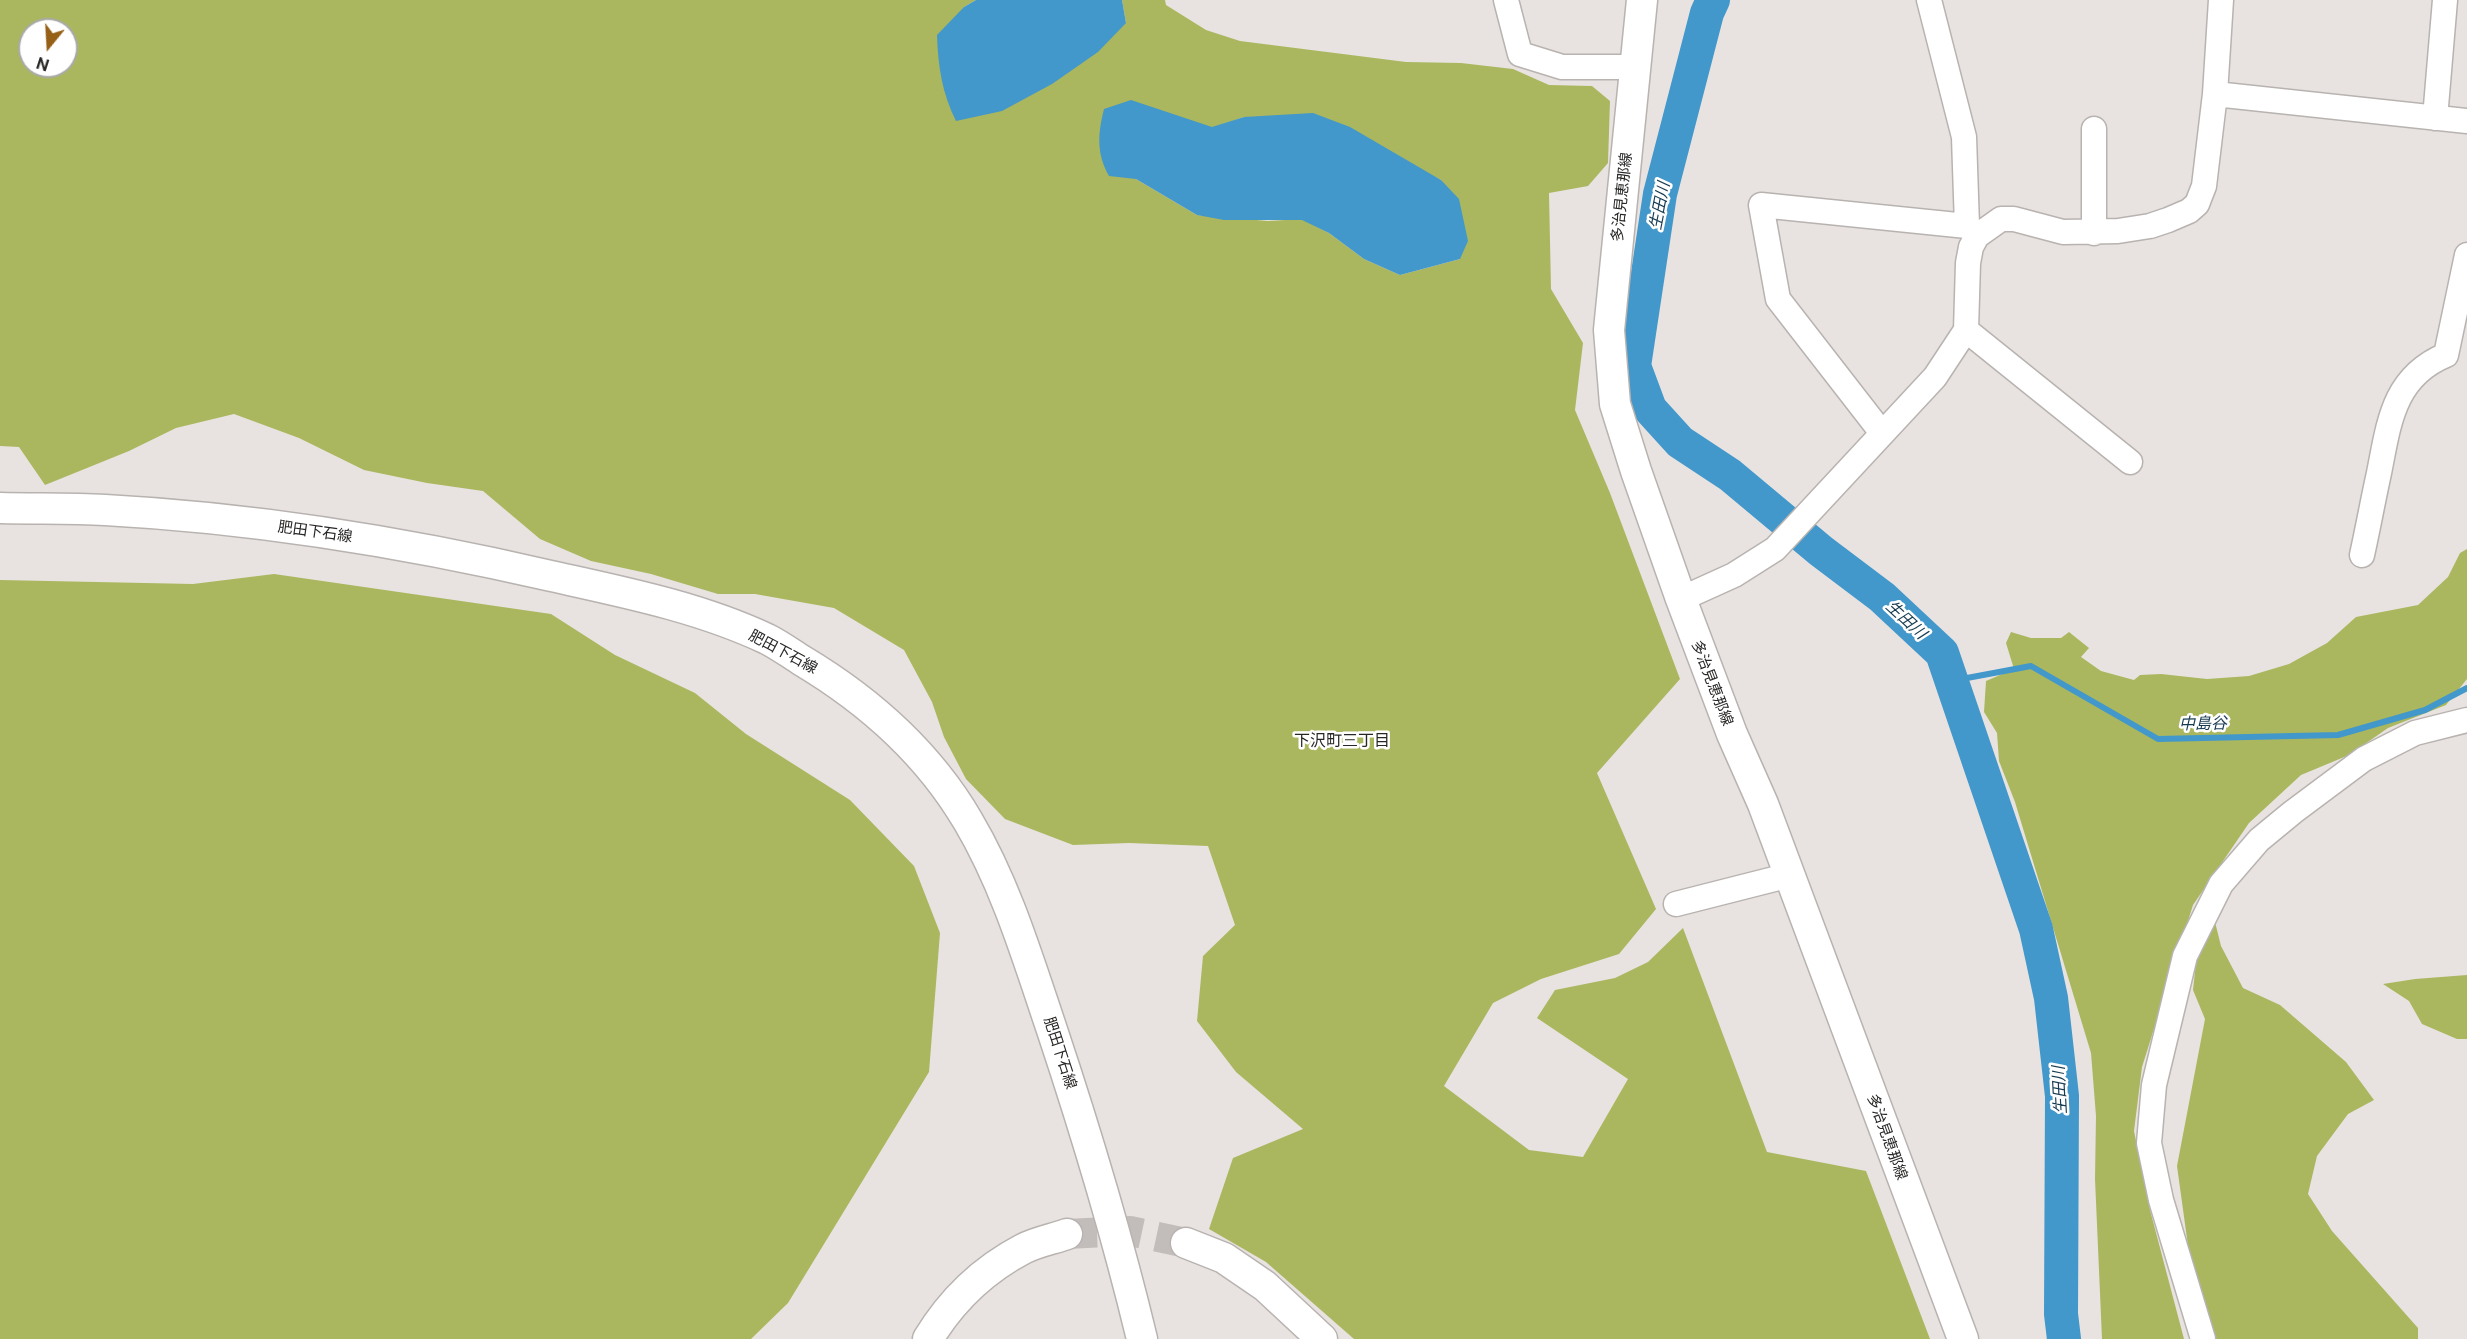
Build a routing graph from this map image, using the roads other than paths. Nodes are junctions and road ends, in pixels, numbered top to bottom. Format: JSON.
{"nodes":[{"id":1,"x":1506,"y":0,"type":"edge"},
{"id":2,"x":1642,"y":0,"type":"edge"},
{"id":3,"x":1929,"y":0,"type":"edge"},
{"id":4,"x":2221,"y":0,"type":"edge"},
{"id":5,"x":2445,"y":0,"type":"edge"},
{"id":6,"x":1635,"y":67,"type":"junction"},
{"id":7,"x":2215,"y":94,"type":"junction"},
{"id":8,"x":2435,"y":118,"type":"junction"},
{"id":9,"x":2467,"y":121,"type":"edge"},
{"id":10,"x":2094,"y":129,"type":"dead end"},
{"id":11,"x":1972,"y":231,"type":"junction"},
{"id":12,"x":2094,"y":233,"type":"junction"},
{"id":13,"x":2467,"y":255,"type":"edge"},
{"id":14,"x":1966,"y":330,"type":"junction"},
{"id":15,"x":1882,"y":433,"type":"junction"},
{"id":16,"x":2130,"y":462,"type":"dead end"},
{"id":17,"x":0,"y":508,"type":"edge"},
{"id":18,"x":2362,"y":555,"type":"dead end"},
{"id":19,"x":1681,"y":599,"type":"junction"},
{"id":20,"x":2467,"y":720,"type":"edge"},
{"id":21,"x":1790,"y":875,"type":"junction"},
{"id":22,"x":1676,"y":904,"type":"dead end"},
{"id":23,"x":1067,"y":1234,"type":"tunnel mouth"},
{"id":24,"x":1186,"y":1243,"type":"tunnel mouth"},
{"id":25,"x":928,"y":1339,"type":"edge"},
{"id":26,"x":1142,"y":1339,"type":"edge"},
{"id":27,"x":1322,"y":1339,"type":"edge"},
{"id":28,"x":1963,"y":1339,"type":"edge"},
{"id":29,"x":2203,"y":1339,"type":"edge"}],
"edges":[{"from":1,"to":6,"type":"street"},
{"from":2,"to":6,"type":"main road","name":"多治見恵那線"},
{"from":3,"to":11,"type":"street"},
{"from":4,"to":7,"type":"street"},
{"from":5,"to":8,"type":"street"},
{"from":6,"to":19,"type":"main road","name":"多治見恵那線"},
{"from":7,"to":8,"type":"street"},
{"from":7,"to":12,"type":"street"},
{"from":8,"to":9,"type":"street"},
{"from":10,"to":12,"type":"street"},
{"from":11,"to":12,"type":"street"},
{"from":11,"to":14,"type":"street"},
{"from":11,"to":15,"type":"street"},
{"from":13,"to":18,"type":"street"},
{"from":14,"to":15,"type":"street"},
{"from":14,"to":16,"type":"street"},
{"from":15,"to":19,"type":"street"},
{"from":17,"to":26,"type":"main road","name":"肥田下石線"},
{"from":19,"to":21,"type":"main road","name":"多治見恵那線"},
{"from":20,"to":29,"type":"street"},
{"from":21,"to":22,"type":"street"},
{"from":21,"to":28,"type":"main road","name":"多治見恵那線"},
{"from":23,"to":25,"type":"main road"},
{"from":24,"to":27,"type":"main road"}]}
